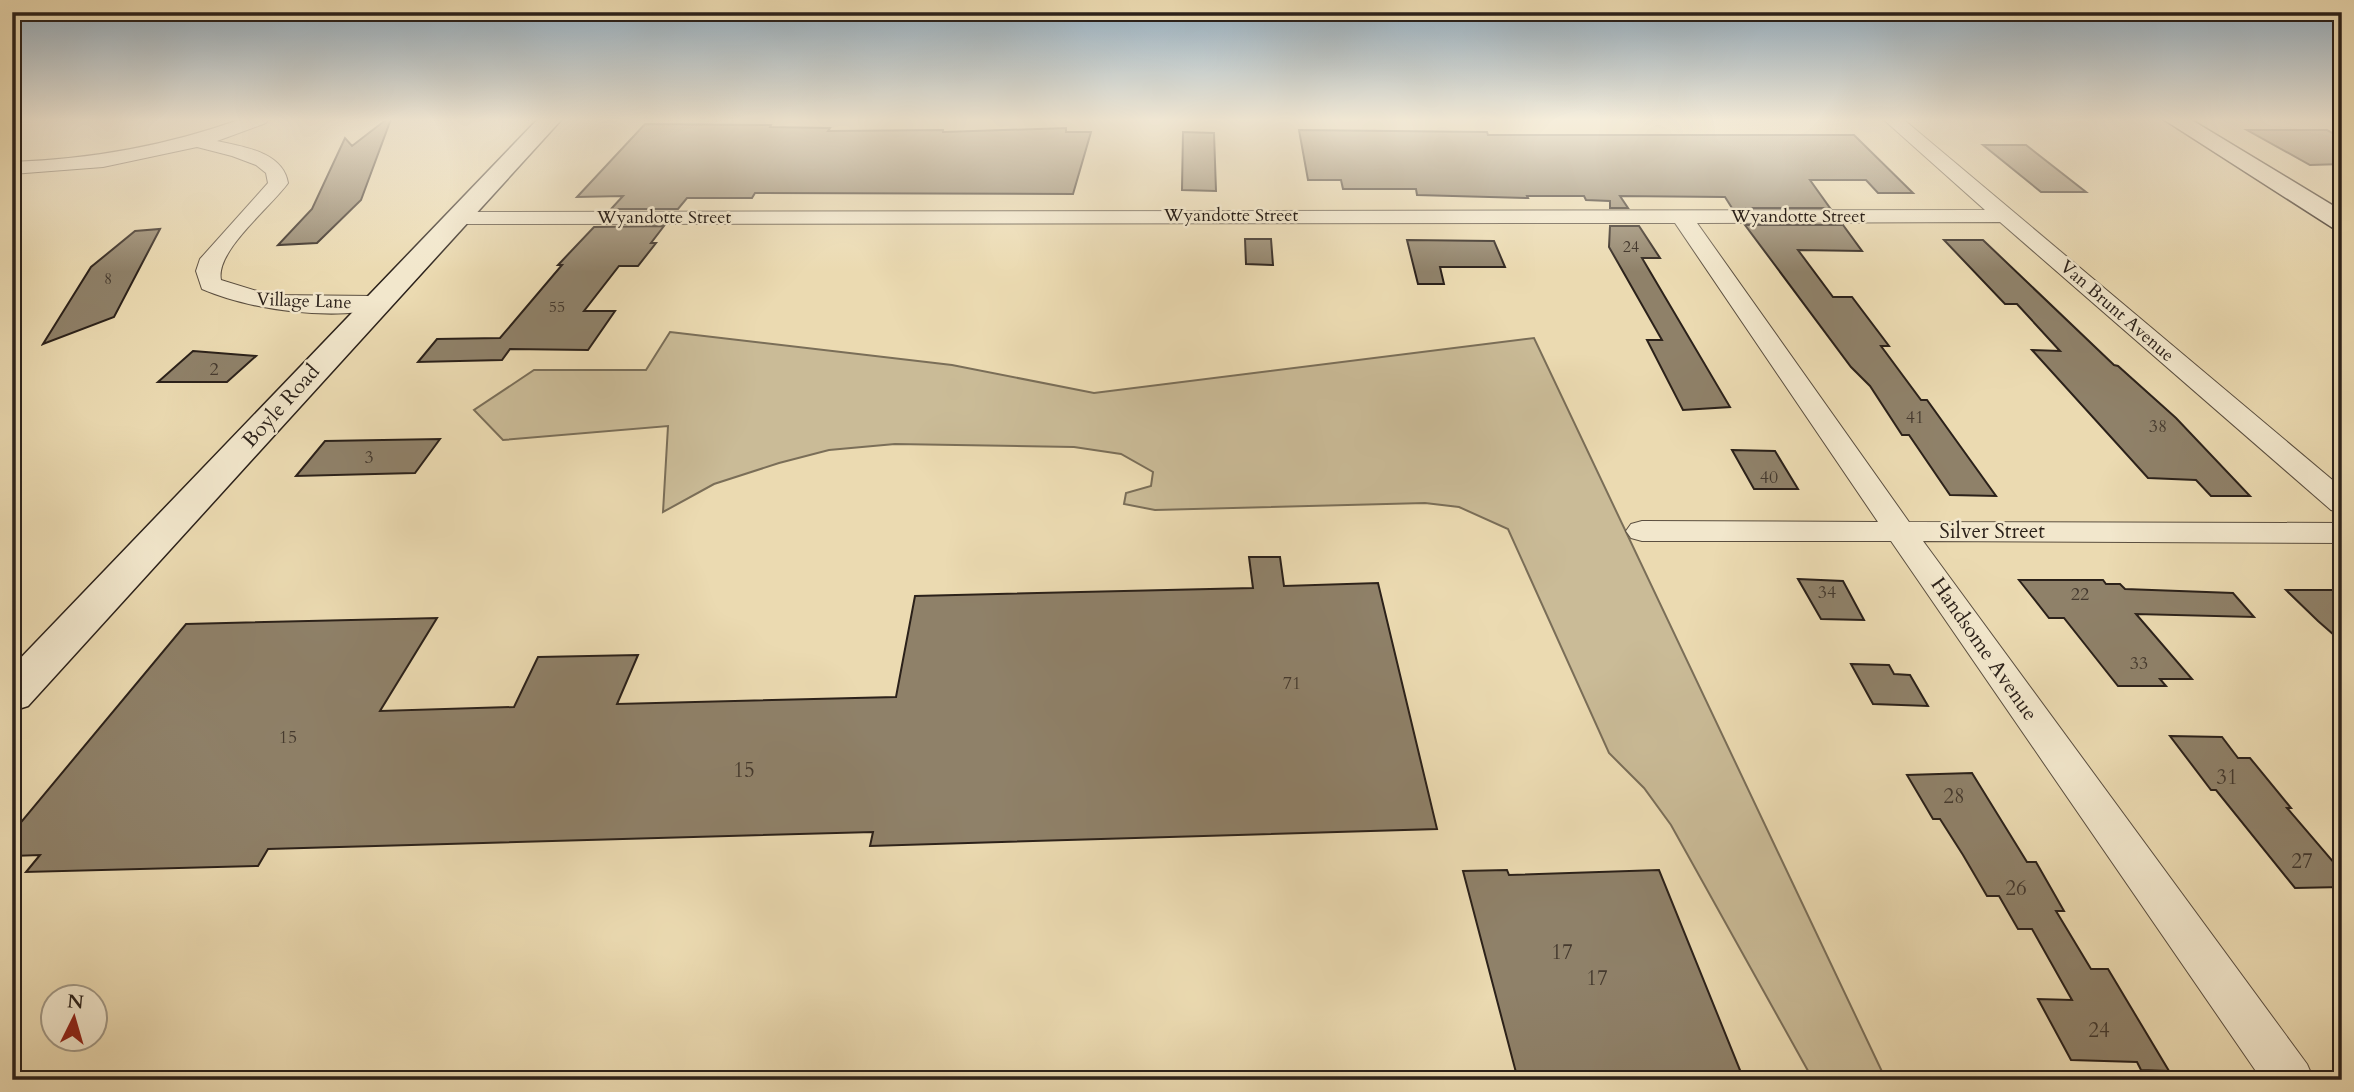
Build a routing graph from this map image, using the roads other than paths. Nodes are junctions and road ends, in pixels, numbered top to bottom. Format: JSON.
{"nodes":[{"id":1,"x":275,"y":170,"type":"edge"},
{"id":2,"x":502,"y":170,"type":"edge"},
{"id":3,"x":1952,"y":170,"type":"edge"},
{"id":4,"x":2257,"y":170,"type":"edge"},
{"id":5,"x":1681,"y":216,"type":"junction"},
{"id":6,"x":2007,"y":216,"type":"junction"},
{"id":7,"x":455,"y":218,"type":"junction"},
{"id":8,"x":2342,"y":222,"type":"edge"},
{"id":9,"x":375,"y":303,"type":"junction"},
{"id":10,"x":2342,"y":504,"type":"edge"},
{"id":11,"x":1899,"y":530,"type":"junction"},
{"id":12,"x":1642,"y":531,"type":"dead end"},
{"id":13,"x":2342,"y":533,"type":"edge"},
{"id":14,"x":12,"y":695,"type":"edge"},
{"id":15,"x":2290,"y":1080,"type":"edge"}],
"edges":[{"from":1,"to":9,"type":"street","name":"Village Lane"},
{"from":2,"to":7,"type":"street","name":"Boyle Road"},
{"from":3,"to":6,"type":"street","name":"Van Brunt Avenue"},
{"from":4,"to":8,"type":"street"},
{"from":5,"to":6,"type":"street","name":"Wyandotte Street"},
{"from":5,"to":7,"type":"street","name":"Wyandotte Street"},
{"from":5,"to":11,"type":"street","name":"Handsome Avenue"},
{"from":6,"to":10,"type":"street","name":"Van Brunt Avenue"},
{"from":7,"to":9,"type":"street","name":"Boyle Road"},
{"from":9,"to":14,"type":"street","name":"Boyle Road"},
{"from":11,"to":12,"type":"street","name":"Silver Street"},
{"from":11,"to":13,"type":"street","name":"Silver Street"},
{"from":11,"to":15,"type":"street","name":"Handsome Avenue"}]}
